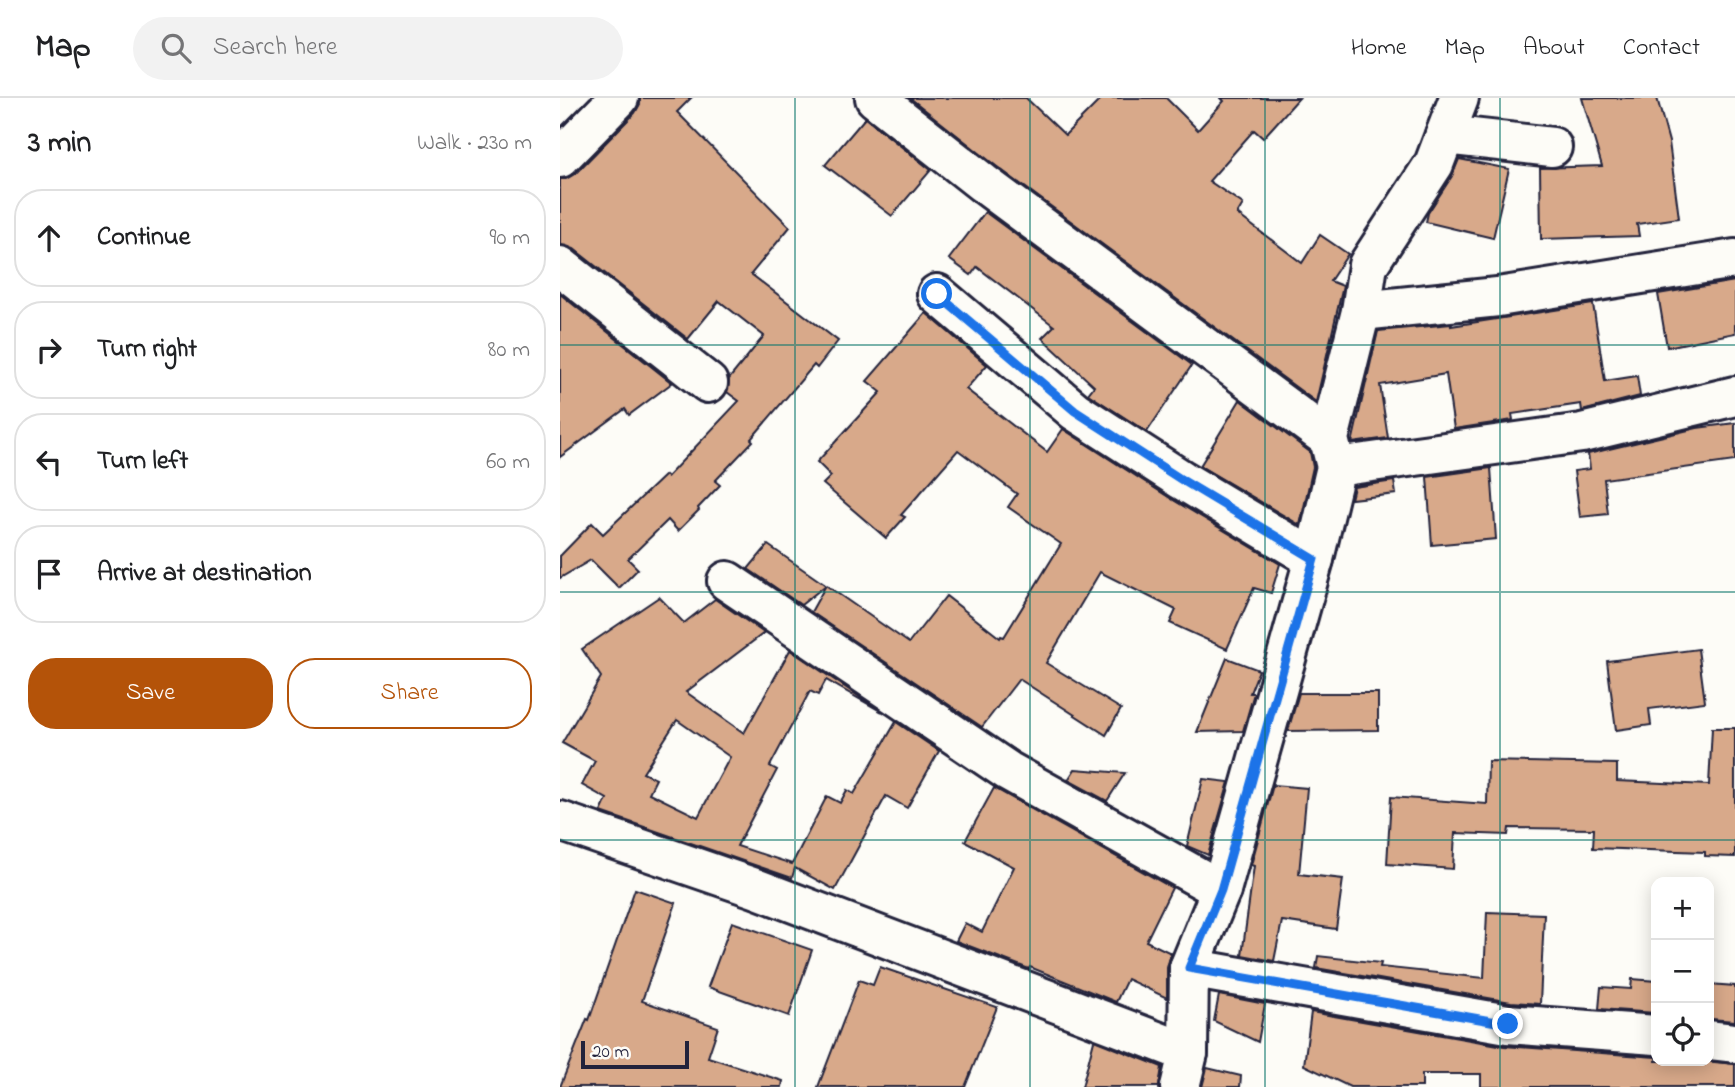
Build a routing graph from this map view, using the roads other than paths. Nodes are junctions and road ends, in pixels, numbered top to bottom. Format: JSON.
{"nodes":[{"id":1,"x":619,"y":98,"type":"edge"},
{"id":2,"x":1459,"y":98,"type":"edge"},
{"id":3,"x":884,"y":101,"type":"edge"},
{"id":4,"x":1445,"y":135,"type":"junction"},
{"id":5,"x":1552,"y":147,"type":"dead end"},
{"id":6,"x":560,"y":158,"type":"edge"},
{"id":7,"x":1735,"y":259,"type":"edge"},
{"id":8,"x":560,"y":266,"type":"edge"},
{"id":9,"x":937,"y":294,"type":"dead end"},
{"id":10,"x":1361,"y":311,"type":"junction"},
{"id":11,"x":708,"y":383,"type":"dead end"},
{"id":12,"x":1735,"y":396,"type":"edge"},
{"id":13,"x":1333,"y":453,"type":"junction"},
{"id":14,"x":1314,"y":559,"type":"junction"},
{"id":15,"x":727,"y":581,"type":"dead end"},
{"id":16,"x":560,"y":821,"type":"edge"},
{"id":17,"x":1221,"y":890,"type":"junction"},
{"id":18,"x":1189,"y":968,"type":"junction"},
{"id":19,"x":1651,"y":1035,"type":"edge"},
{"id":20,"x":1714,"y":1041,"type":"edge"},
{"id":21,"x":1735,"y":1043,"type":"edge"},
{"id":22,"x":1184,"y":1070,"type":"edge"}],
"edges":[{"from":1,"to":6,"type":"street"},
{"from":2,"to":4,"type":"street"},
{"from":3,"to":13,"type":"street"},
{"from":4,"to":5,"type":"street"},
{"from":4,"to":10,"type":"street"},
{"from":7,"to":10,"type":"street"},
{"from":8,"to":11,"type":"street"},
{"from":9,"to":14,"type":"street"},
{"from":10,"to":13,"type":"street"},
{"from":12,"to":13,"type":"street"},
{"from":13,"to":14,"type":"street"},
{"from":14,"to":17,"type":"street"},
{"from":15,"to":17,"type":"street"},
{"from":16,"to":22,"type":"street"},
{"from":17,"to":18,"type":"street"},
{"from":18,"to":19,"type":"street"},
{"from":18,"to":22,"type":"street"},
{"from":20,"to":21,"type":"street"}]}
